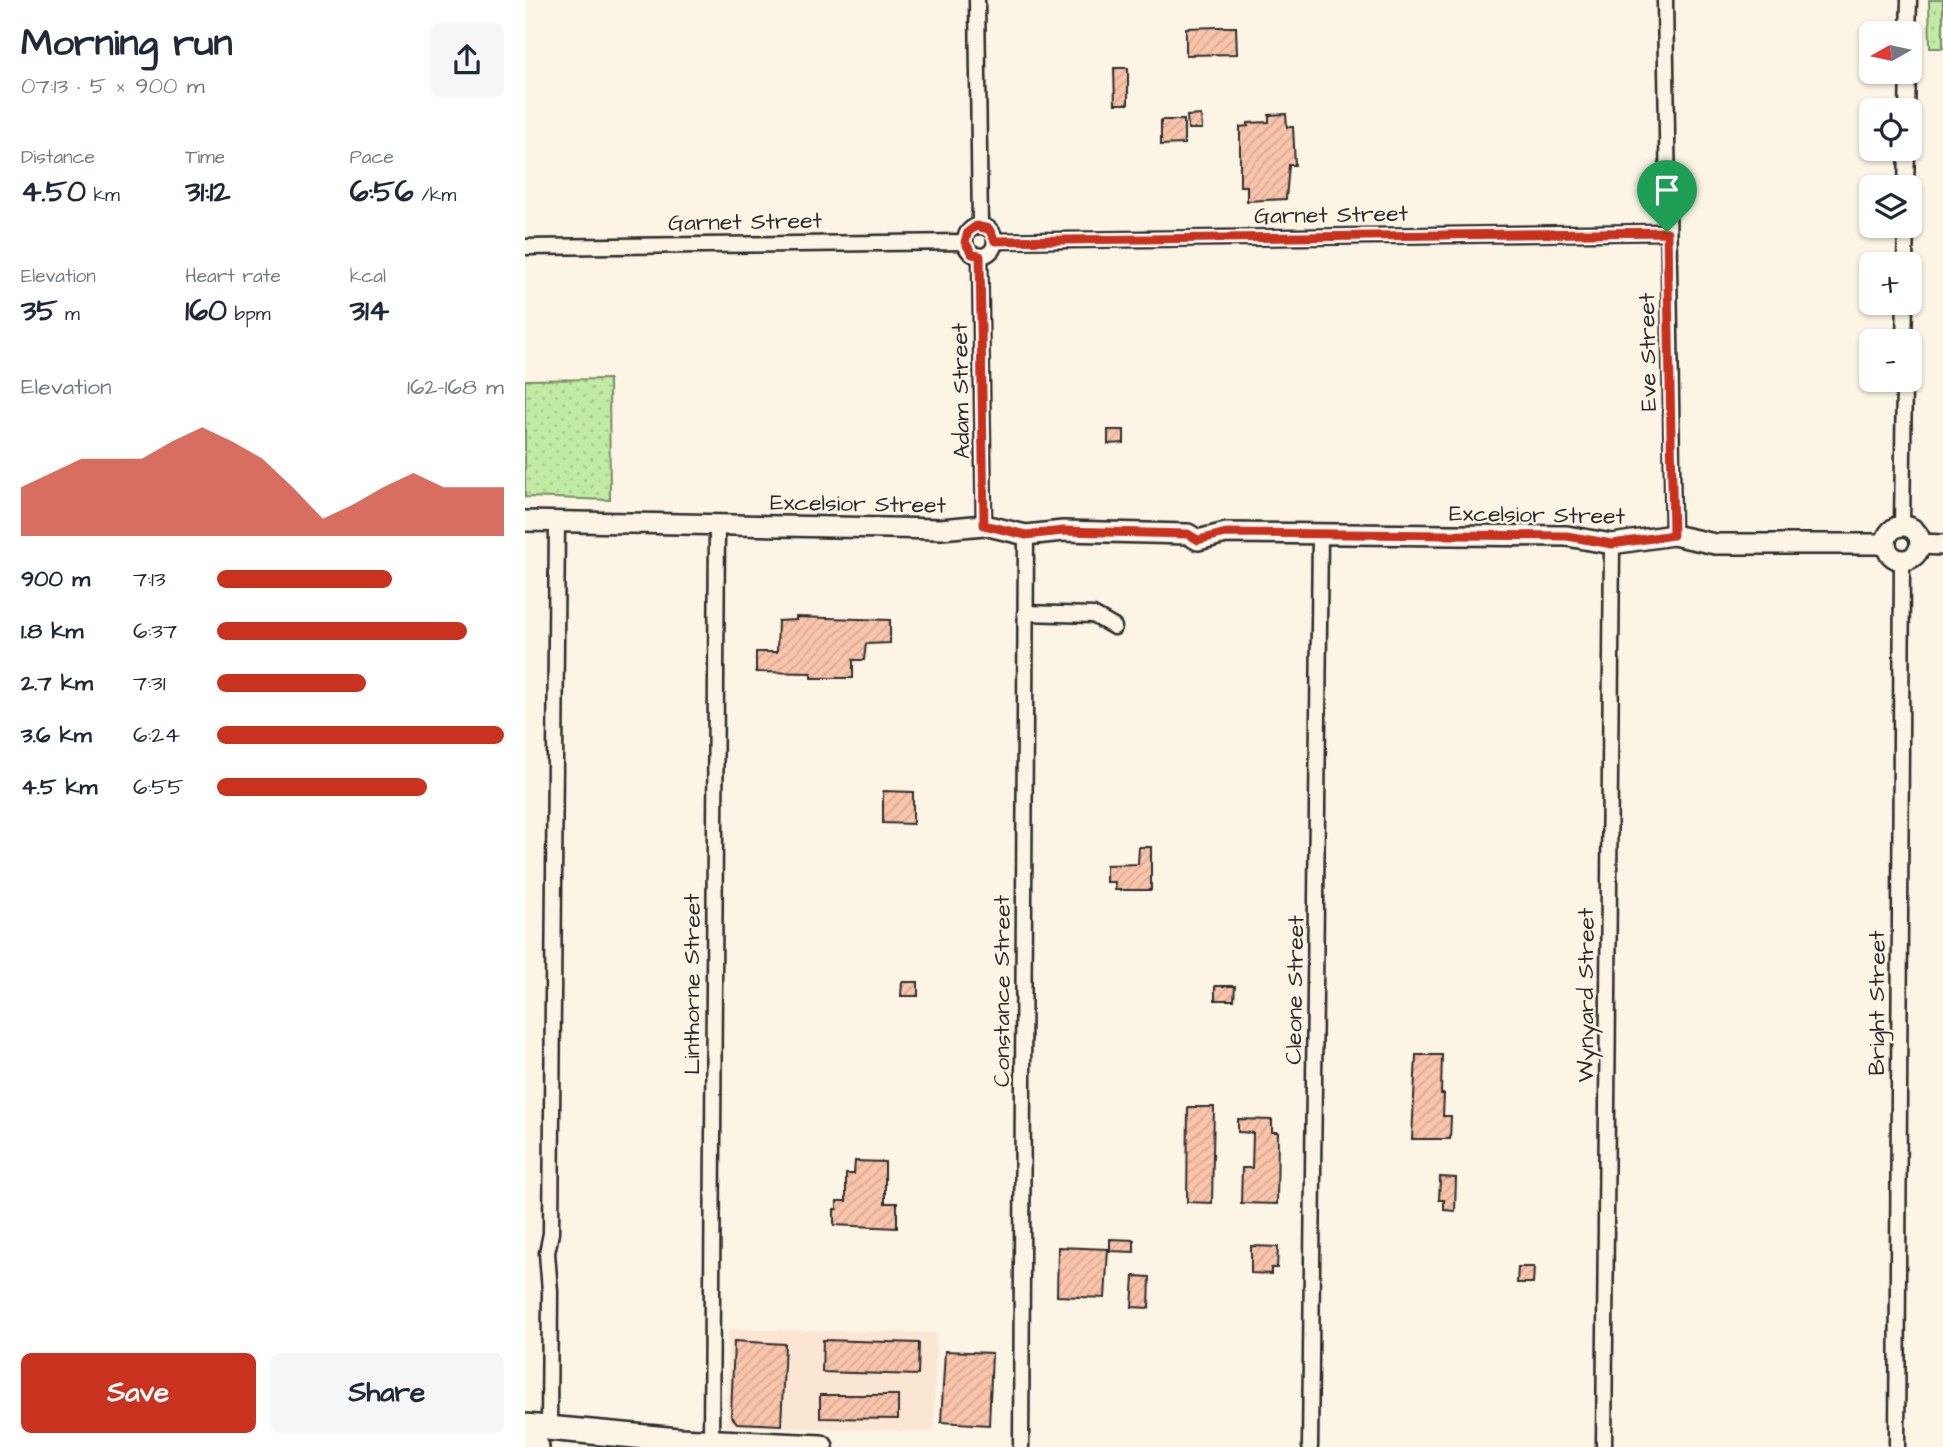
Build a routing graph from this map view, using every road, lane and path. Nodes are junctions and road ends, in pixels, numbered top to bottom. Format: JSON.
{"nodes":[{"id":1,"x":977,"y":0,"type":"edge"},
{"id":2,"x":1665,"y":0,"type":"edge"},
{"id":3,"x":1909,"y":0,"type":"edge"},
{"id":4,"x":1909,"y":21,"type":"edge"},
{"id":5,"x":980,"y":226,"type":"junction"},
{"id":6,"x":1667,"y":232,"type":"junction"},
{"id":7,"x":995,"y":241,"type":"junction"},
{"id":8,"x":965,"y":242,"type":"junction"},
{"id":9,"x":525,"y":247,"type":"edge"},
{"id":10,"x":980,"y":256,"type":"junction"},
{"id":11,"x":1904,"y":392,"type":"edge"},
{"id":12,"x":525,"y":521,"type":"edge"},
{"id":13,"x":557,"y":522,"type":"junction"},
{"id":14,"x":984,"y":525,"type":"junction"},
{"id":15,"x":717,"y":526,"type":"junction"},
{"id":16,"x":1902,"y":527,"type":"junction"},
{"id":17,"x":1320,"y":534,"type":"junction"},
{"id":18,"x":1026,"y":535,"type":"junction"},
{"id":19,"x":1673,"y":535,"type":"junction"},
{"id":20,"x":1612,"y":544,"type":"junction"},
{"id":21,"x":1886,"y":544,"type":"junction"},
{"id":22,"x":1920,"y":544,"type":"junction"},
{"id":23,"x":1943,"y":545,"type":"edge"},
{"id":24,"x":1902,"y":560,"type":"junction"},
{"id":25,"x":1025,"y":613,"type":"junction"},
{"id":26,"x":1114,"y":627,"type":"dead end"},
{"id":27,"x":525,"y":1426,"type":"edge"},
{"id":28,"x":543,"y":1437,"type":"edge"},
{"id":29,"x":711,"y":1442,"type":"junction"},
{"id":30,"x":525,"y":1446,"type":"edge"},
{"id":31,"x":821,"y":1447,"type":"edge"},
{"id":32,"x":1021,"y":1447,"type":"edge"},
{"id":33,"x":1310,"y":1447,"type":"edge"},
{"id":34,"x":1604,"y":1447,"type":"edge"},
{"id":35,"x":1897,"y":1447,"type":"edge"}],
"edges":[{"from":1,"to":5,"type":"street"},
{"from":2,"to":6,"type":"street","name":"Eve Street"},
{"from":3,"to":4,"type":"street"},
{"from":5,"to":7,"type":"street"},
{"from":5,"to":8,"type":"street"},
{"from":6,"to":7,"type":"street","name":"Garnet Street"},
{"from":6,"to":19,"type":"street","name":"Eve Street"},
{"from":7,"to":10,"type":"street"},
{"from":8,"to":9,"type":"street","name":"Garnet Street"},
{"from":8,"to":10,"type":"street"},
{"from":10,"to":14,"type":"street","name":"Adam Street"},
{"from":11,"to":16,"type":"street"},
{"from":12,"to":13,"type":"street","name":"Excelsior Street"},
{"from":13,"to":15,"type":"street","name":"Excelsior Street"},
{"from":13,"to":28,"type":"street"},
{"from":14,"to":15,"type":"street","name":"Excelsior Street"},
{"from":14,"to":18,"type":"street","name":"Excelsior Street"},
{"from":15,"to":29,"type":"street","name":"Linthorne Street"},
{"from":16,"to":21,"type":"street"},
{"from":16,"to":22,"type":"street"},
{"from":17,"to":18,"type":"street","name":"Excelsior Street"},
{"from":17,"to":20,"type":"street","name":"Excelsior Street"},
{"from":17,"to":33,"type":"street","name":"Cleone Street"},
{"from":18,"to":25,"type":"street","name":"Constance Street"},
{"from":19,"to":20,"type":"street","name":"Excelsior Street"},
{"from":19,"to":21,"type":"street","name":"Excelsior Street"},
{"from":20,"to":34,"type":"street","name":"Wynyard Street"},
{"from":21,"to":24,"type":"street"},
{"from":22,"to":23,"type":"street"},
{"from":22,"to":24,"type":"street"},
{"from":24,"to":35,"type":"street","name":"Bright Street"},
{"from":25,"to":26,"type":"street"},
{"from":25,"to":32,"type":"street","name":"Constance Street"},
{"from":27,"to":28,"type":"main road"},
{"from":28,"to":29,"type":"main road"},
{"from":28,"to":30,"type":"main road"},
{"from":29,"to":31,"type":"main road"}]}
